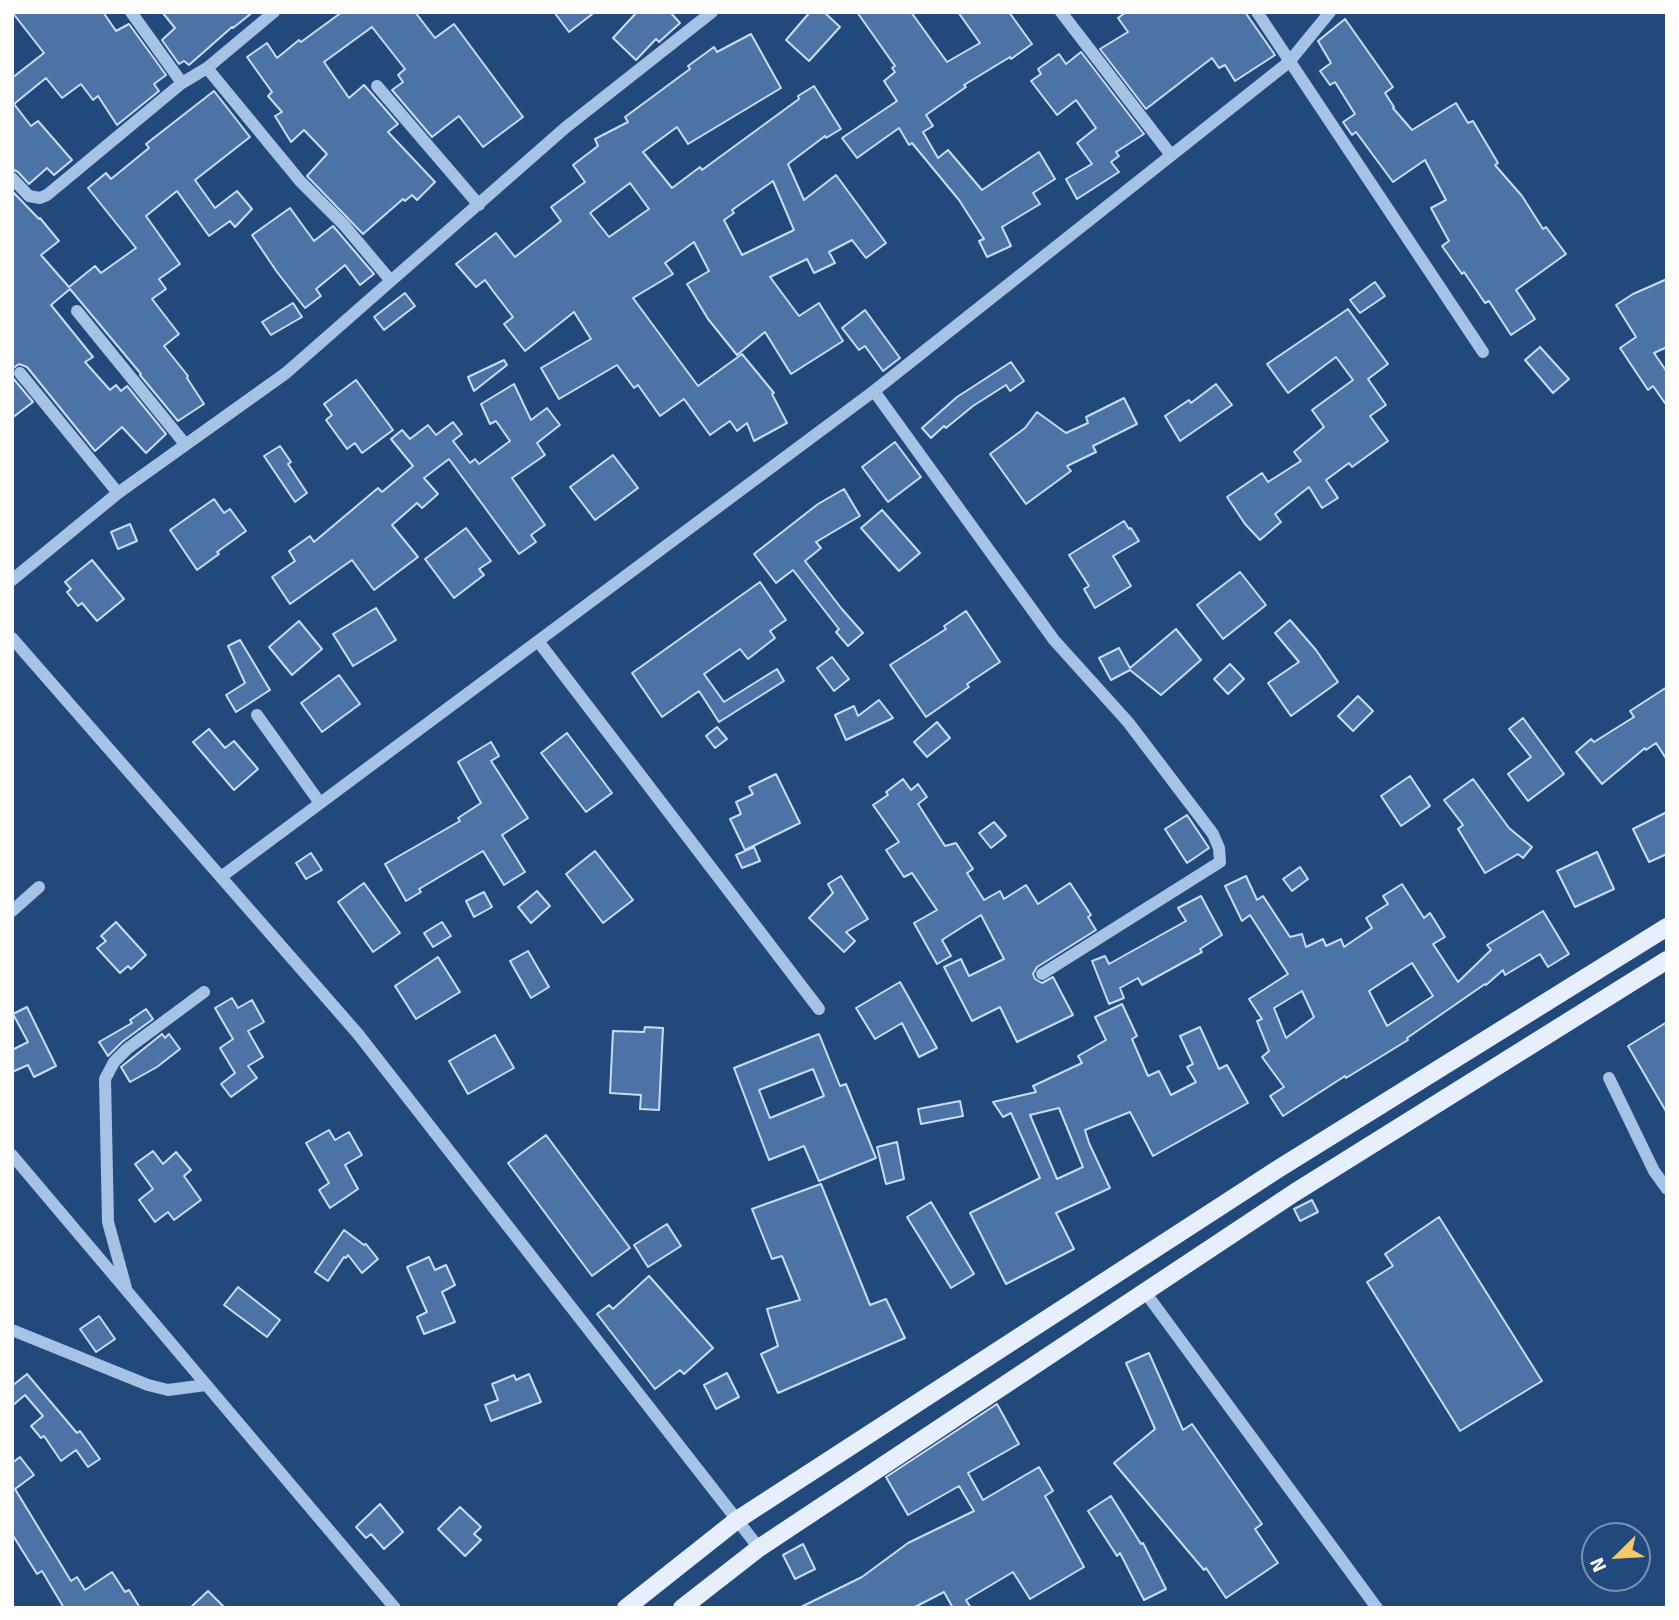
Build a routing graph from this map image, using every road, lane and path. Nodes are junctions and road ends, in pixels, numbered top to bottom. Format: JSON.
{"nodes":[{"id":1,"x":131,"y":12,"type":"edge"},
{"id":2,"x":274,"y":12,"type":"edge"},
{"id":3,"x":712,"y":12,"type":"edge"},
{"id":4,"x":1061,"y":12,"type":"edge"},
{"id":5,"x":1257,"y":12,"type":"edge"},
{"id":6,"x":1330,"y":12,"type":"edge"},
{"id":7,"x":1289,"y":62,"type":"junction"},
{"id":8,"x":207,"y":68,"type":"junction"},
{"id":9,"x":182,"y":83,"type":"junction"},
{"id":10,"x":377,"y":86,"type":"dead end"},
{"id":11,"x":1171,"y":155,"type":"junction"},
{"id":12,"x":12,"y":178,"type":"edge"},
{"id":13,"x":479,"y":205,"type":"junction"},
{"id":14,"x":391,"y":281,"type":"junction"},
{"id":15,"x":77,"y":311,"type":"dead end"},
{"id":16,"x":1483,"y":352,"type":"dead end"},
{"id":17,"x":20,"y":373,"type":"dead end"},
{"id":18,"x":874,"y":391,"type":"junction"},
{"id":19,"x":185,"y":444,"type":"junction"},
{"id":20,"x":118,"y":493,"type":"junction"},
{"id":21,"x":12,"y":580,"type":"edge"},
{"id":22,"x":12,"y":638,"type":"edge"},
{"id":23,"x":538,"y":641,"type":"junction"},
{"id":24,"x":257,"y":715,"type":"dead end"},
{"id":25,"x":320,"y":803,"type":"junction"},
{"id":26,"x":221,"y":877,"type":"junction"},
{"id":27,"x":39,"y":887,"type":"dead end"},
{"id":28,"x":12,"y":911,"type":"edge"},
{"id":29,"x":1667,"y":927,"type":"edge"},
{"id":30,"x":1667,"y":960,"type":"edge"},
{"id":31,"x":1042,"y":974,"type":"dead end"},
{"id":32,"x":204,"y":992,"type":"dead end"},
{"id":33,"x":819,"y":1009,"type":"dead end"},
{"id":34,"x":1609,"y":1078,"type":"dead end"},
{"id":35,"x":1377,"y":1108,"type":"junction"},
{"id":36,"x":1393,"y":1131,"type":"junction"},
{"id":37,"x":12,"y":1155,"type":"edge"},
{"id":38,"x":1667,"y":1189,"type":"edge"},
{"id":39,"x":127,"y":1292,"type":"junction"},
{"id":40,"x":1145,"y":1292,"type":"junction"},
{"id":41,"x":12,"y":1329,"type":"edge"},
{"id":42,"x":206,"y":1385,"type":"junction"},
{"id":43,"x":737,"y":1520,"type":"junction"},
{"id":44,"x":759,"y":1548,"type":"junction"},
{"id":45,"x":395,"y":1608,"type":"edge"},
{"id":46,"x":626,"y":1608,"type":"edge"},
{"id":47,"x":682,"y":1608,"type":"edge"},
{"id":48,"x":1377,"y":1608,"type":"edge"}],
"edges":[{"from":1,"to":9,"type":"street"},
{"from":2,"to":8,"type":"street"},
{"from":3,"to":13,"type":"street"},
{"from":4,"to":11,"type":"street"},
{"from":5,"to":7,"type":"street"},
{"from":6,"to":7,"type":"street"},
{"from":7,"to":11,"type":"street"},
{"from":7,"to":16,"type":"street"},
{"from":8,"to":9,"type":"street"},
{"from":8,"to":14,"type":"street"},
{"from":9,"to":12,"type":"street"},
{"from":10,"to":13,"type":"street"},
{"from":11,"to":18,"type":"street"},
{"from":13,"to":14,"type":"street"},
{"from":14,"to":19,"type":"street"},
{"from":15,"to":19,"type":"street"},
{"from":17,"to":20,"type":"street"},
{"from":18,"to":23,"type":"street"},
{"from":18,"to":31,"type":"street"},
{"from":19,"to":20,"type":"street"},
{"from":20,"to":21,"type":"street"},
{"from":22,"to":26,"type":"street"},
{"from":23,"to":25,"type":"street"},
{"from":23,"to":33,"type":"street"},
{"from":24,"to":25,"type":"street"},
{"from":25,"to":26,"type":"street"},
{"from":26,"to":43,"type":"street"},
{"from":27,"to":28,"type":"street"},
{"from":29,"to":35,"type":"main road"},
{"from":30,"to":36,"type":"main road"},
{"from":32,"to":39,"type":"street"},
{"from":34,"to":38,"type":"street"},
{"from":35,"to":36,"type":"main road"},
{"from":35,"to":43,"type":"main road"},
{"from":36,"to":40,"type":"main road"},
{"from":37,"to":39,"type":"street"},
{"from":39,"to":42,"type":"street"},
{"from":40,"to":44,"type":"main road"},
{"from":40,"to":48,"type":"street"},
{"from":41,"to":42,"type":"street"},
{"from":42,"to":45,"type":"street"},
{"from":43,"to":44,"type":"street"},
{"from":43,"to":46,"type":"main road"},
{"from":44,"to":47,"type":"main road"}]}
